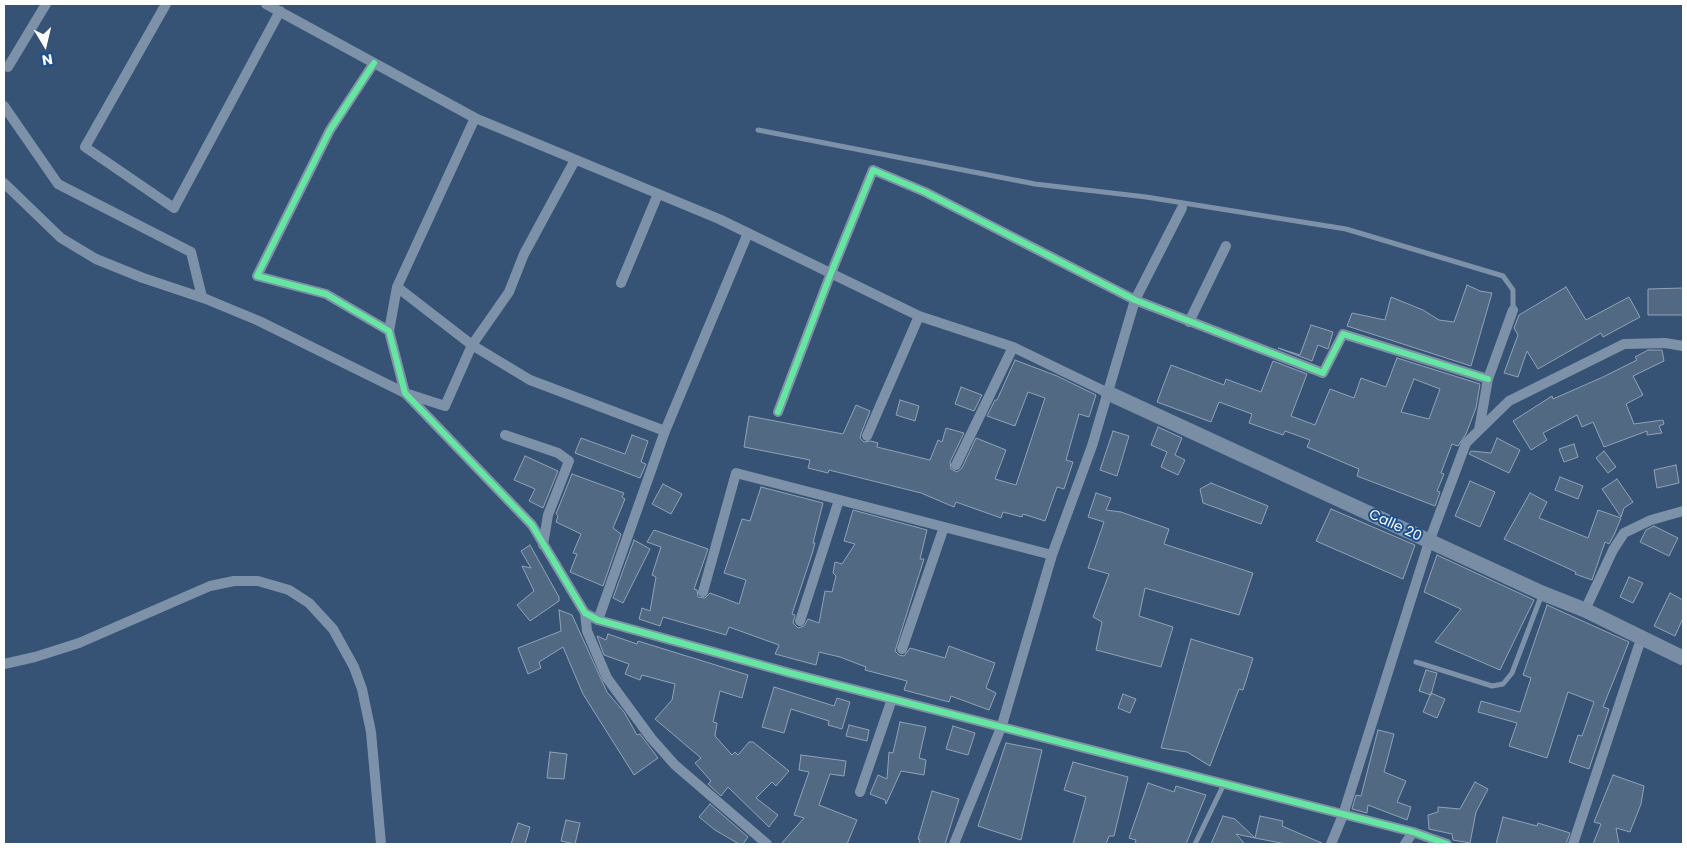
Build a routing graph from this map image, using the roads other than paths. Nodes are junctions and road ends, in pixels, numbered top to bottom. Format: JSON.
{"nodes":[{"id":1,"x":46,"y":4,"type":"edge"},
{"id":2,"x":166,"y":4,"type":"edge"},
{"id":3,"x":266,"y":4,"type":"edge"},
{"id":4,"x":280,"y":11,"type":"junction"},
{"id":5,"x":374,"y":63,"type":"junction"},
{"id":6,"x":8,"y":67,"type":"dead end"},
{"id":7,"x":4,"y":106,"type":"edge"},
{"id":8,"x":475,"y":118,"type":"junction"},
{"id":9,"x":758,"y":130,"type":"dead end"},
{"id":10,"x":575,"y":160,"type":"junction"},
{"id":11,"x":4,"y":183,"type":"edge"},
{"id":12,"x":658,"y":194,"type":"junction"},
{"id":13,"x":1182,"y":208,"type":"dead end"},
{"id":14,"x":748,"y":233,"type":"junction"},
{"id":15,"x":1226,"y":246,"type":"dead end"},
{"id":16,"x":831,"y":273,"type":"junction"},
{"id":17,"x":620,"y":283,"type":"dead end"},
{"id":18,"x":396,"y":287,"type":"junction"},
{"id":19,"x":202,"y":297,"type":"junction"},
{"id":20,"x":1135,"y":300,"type":"junction"},
{"id":21,"x":1513,"y":310,"type":"joint"},
{"id":22,"x":919,"y":316,"type":"junction"},
{"id":23,"x":1188,"y":322,"type":"junction"},
{"id":24,"x":388,"y":331,"type":"junction"},
{"id":25,"x":472,"y":345,"type":"junction"},
{"id":26,"x":1683,"y":346,"type":"edge"},
{"id":27,"x":1013,"y":347,"type":"junction"},
{"id":28,"x":1488,"y":380,"type":"junction"},
{"id":29,"x":405,"y":393,"type":"junction"},
{"id":30,"x":1108,"y":393,"type":"junction"},
{"id":31,"x":778,"y":412,"type":"dead end"},
{"id":32,"x":1479,"y":430,"type":"junction"},
{"id":33,"x":665,"y":431,"type":"junction"},
{"id":34,"x":505,"y":435,"type":"dead end"},
{"id":35,"x":867,"y":436,"type":"dead end"},
{"id":36,"x":956,"y":465,"type":"dead end"},
{"id":37,"x":839,"y":500,"type":"junction"},
{"id":38,"x":1683,"y":511,"type":"edge"},
{"id":39,"x":944,"y":528,"type":"junction"},
{"id":40,"x":1429,"y":542,"type":"junction"},
{"id":41,"x":543,"y":545,"type":"junction"},
{"id":42,"x":1052,"y":556,"type":"junction"},
{"id":43,"x":702,"y":592,"type":"dead end"},
{"id":44,"x":1542,"y":593,"type":"junction"},
{"id":45,"x":1585,"y":610,"type":"junction"},
{"id":46,"x":585,"y":613,"type":"junction"},
{"id":47,"x":598,"y":620,"type":"junction"},
{"id":48,"x":800,"y":621,"type":"dead end"},
{"id":49,"x":1641,"y":639,"type":"junction"},
{"id":50,"x":902,"y":649,"type":"dead end"},
{"id":51,"x":1683,"y":658,"type":"edge"},
{"id":52,"x":1416,"y":662,"type":"dead end"},
{"id":53,"x":4,"y":664,"type":"edge"},
{"id":54,"x":892,"y":699,"type":"junction"},
{"id":55,"x":1002,"y":725,"type":"junction"},
{"id":56,"x":1224,"y":784,"type":"junction"},
{"id":57,"x":860,"y":792,"type":"dead end"},
{"id":58,"x":1343,"y":815,"type":"junction"},
{"id":59,"x":1413,"y":832,"type":"junction"},
{"id":60,"x":381,"y":844,"type":"edge"},
{"id":61,"x":767,"y":844,"type":"edge"},
{"id":62,"x":954,"y":844,"type":"edge"},
{"id":63,"x":1195,"y":844,"type":"edge"},
{"id":64,"x":1331,"y":844,"type":"edge"},
{"id":65,"x":1405,"y":844,"type":"edge"},
{"id":66,"x":1447,"y":844,"type":"edge"},
{"id":67,"x":1573,"y":844,"type":"edge"}],
"edges":[{"from":1,"to":6,"type":"street"},
{"from":2,"to":4,"type":"street"},
{"from":3,"to":4,"type":"street"},
{"from":4,"to":5,"type":"street"},
{"from":5,"to":8,"type":"street"},
{"from":5,"to":24,"type":"street"},
{"from":7,"to":19,"type":"street"},
{"from":8,"to":10,"type":"street"},
{"from":8,"to":18,"type":"street"},
{"from":9,"to":21,"type":"lane"},
{"from":10,"to":12,"type":"street"},
{"from":10,"to":25,"type":"street"},
{"from":11,"to":19,"type":"street"},
{"from":12,"to":14,"type":"street"},
{"from":12,"to":17,"type":"street"},
{"from":13,"to":20,"type":"street"},
{"from":14,"to":16,"type":"street"},
{"from":14,"to":33,"type":"street"},
{"from":15,"to":23,"type":"street"},
{"from":16,"to":20,"type":"street"},
{"from":16,"to":22,"type":"street"},
{"from":16,"to":31,"type":"street"},
{"from":18,"to":24,"type":"street"},
{"from":18,"to":25,"type":"street"},
{"from":19,"to":29,"type":"street"},
{"from":20,"to":23,"type":"street"},
{"from":20,"to":30,"type":"street"},
{"from":21,"to":28,"type":"street"},
{"from":22,"to":27,"type":"street"},
{"from":22,"to":35,"type":"street"},
{"from":23,"to":28,"type":"street"},
{"from":24,"to":29,"type":"street"},
{"from":25,"to":29,"type":"street"},
{"from":25,"to":33,"type":"street"},
{"from":26,"to":32,"type":"street"},
{"from":27,"to":30,"type":"street"},
{"from":27,"to":36,"type":"street"},
{"from":28,"to":32,"type":"street"},
{"from":29,"to":41,"type":"street"},
{"from":30,"to":40,"type":"main road","name":"Calle 20"},
{"from":30,"to":42,"type":"street"},
{"from":32,"to":40,"type":"street"},
{"from":33,"to":47,"type":"street"},
{"from":34,"to":41,"type":"street"},
{"from":37,"to":39,"type":"street"},
{"from":37,"to":43,"type":"street"},
{"from":37,"to":48,"type":"street"},
{"from":38,"to":45,"type":"street"},
{"from":39,"to":42,"type":"street"},
{"from":39,"to":50,"type":"street"},
{"from":40,"to":44,"type":"main road","name":"Calle 20"},
{"from":40,"to":58,"type":"street"},
{"from":41,"to":46,"type":"street"},
{"from":42,"to":55,"type":"street"},
{"from":44,"to":45,"type":"main road","name":"Calle 20"},
{"from":44,"to":52,"type":"lane"},
{"from":45,"to":49,"type":"main road","name":"Calle 20"},
{"from":46,"to":47,"type":"street"},
{"from":46,"to":61,"type":"street"},
{"from":47,"to":54,"type":"street"},
{"from":49,"to":51,"type":"main road","name":"Calle 20"},
{"from":49,"to":67,"type":"street"},
{"from":53,"to":60,"type":"street"},
{"from":54,"to":55,"type":"street"},
{"from":54,"to":57,"type":"street"},
{"from":55,"to":56,"type":"street"},
{"from":55,"to":62,"type":"street"},
{"from":56,"to":58,"type":"street"},
{"from":56,"to":63,"type":"lane"},
{"from":58,"to":59,"type":"street"},
{"from":58,"to":64,"type":"street"},
{"from":59,"to":65,"type":"street"},
{"from":59,"to":66,"type":"street"}]}
